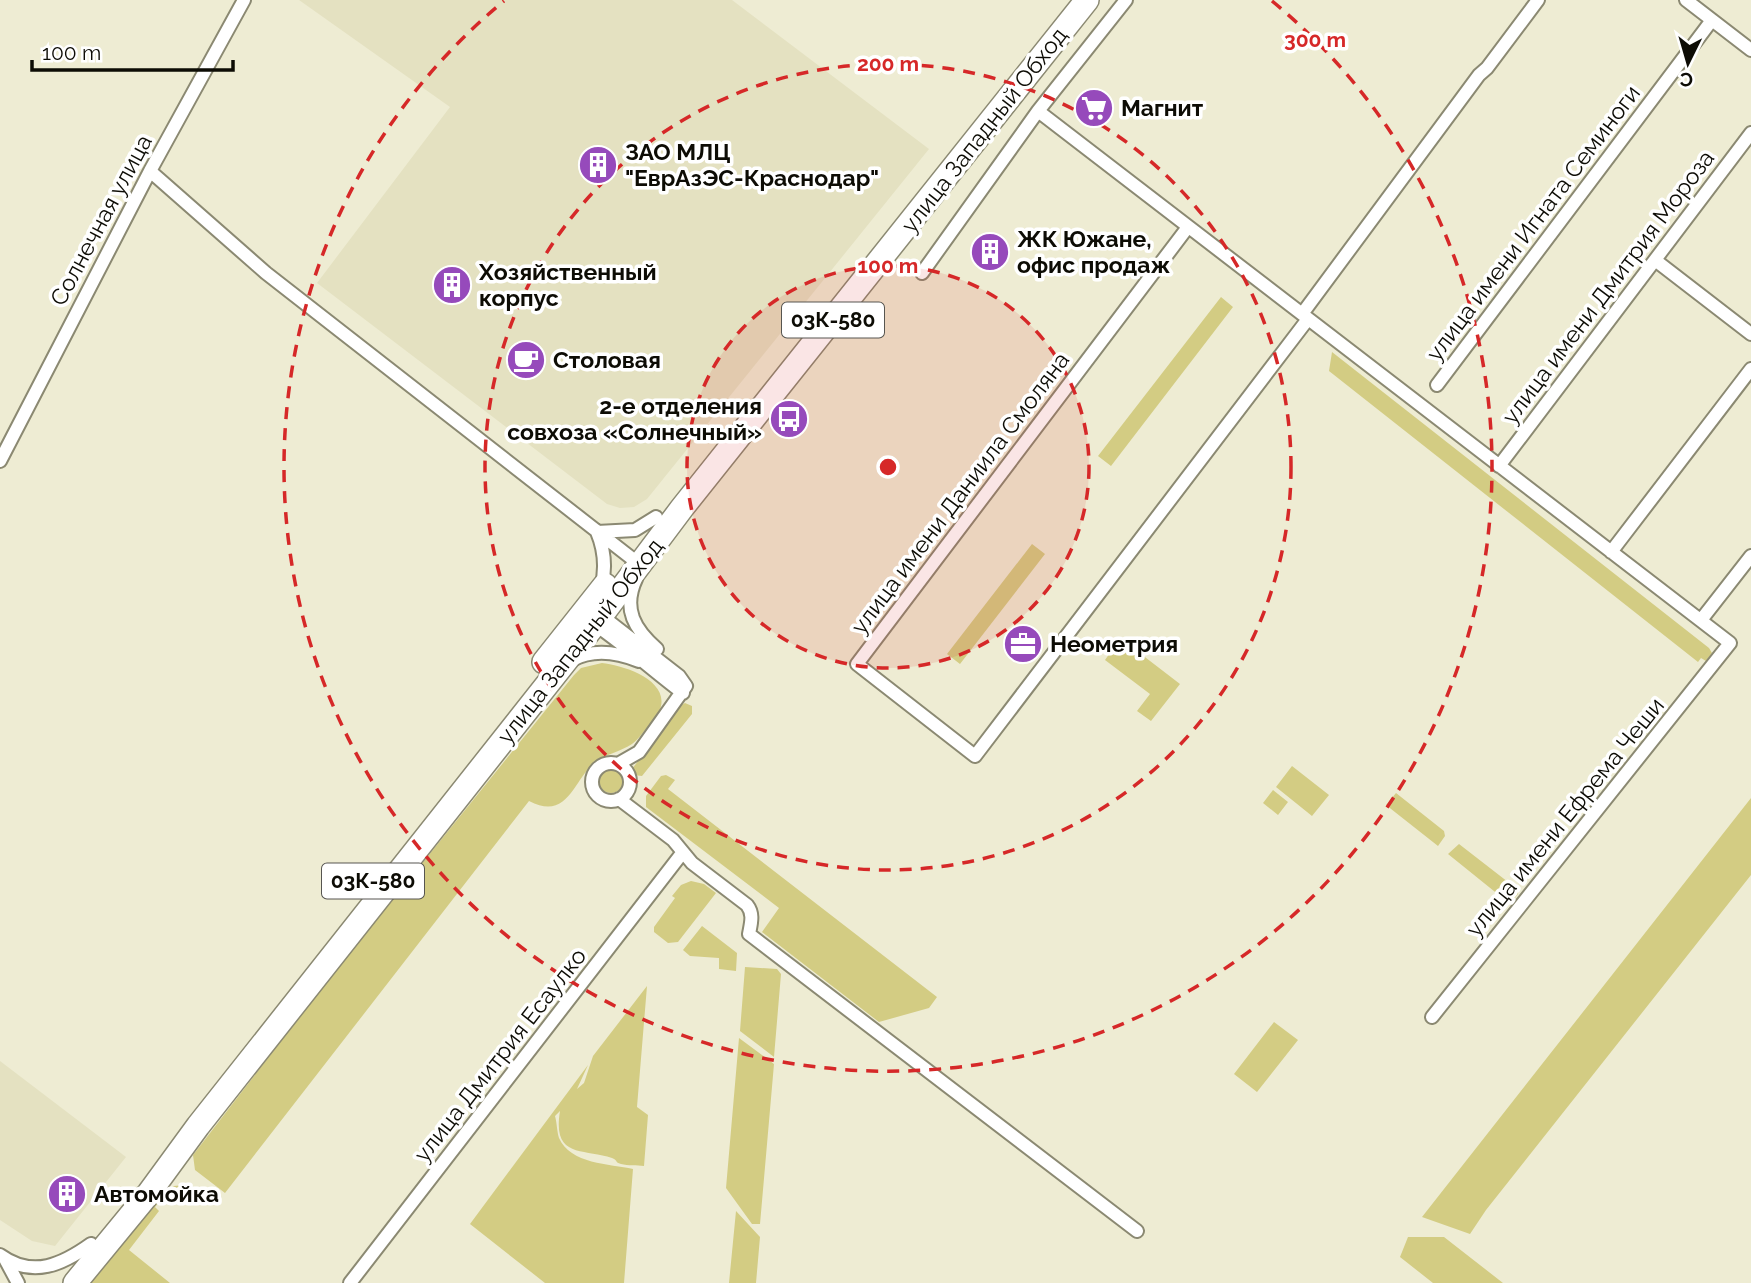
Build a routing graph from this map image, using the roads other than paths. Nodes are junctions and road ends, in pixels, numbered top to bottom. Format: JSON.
{"nodes":[{"id":1,"x":244,"y":0,"type":"edge"},
{"id":2,"x":1067,"y":0,"type":"edge"},
{"id":3,"x":1087,"y":0,"type":"edge"},
{"id":4,"x":1125,"y":0,"type":"edge"},
{"id":5,"x":1538,"y":0,"type":"edge"},
{"id":6,"x":1686,"y":0,"type":"edge"},
{"id":7,"x":1712,"y":20,"type":"junction"},
{"id":8,"x":1751,"y":50,"type":"edge"},
{"id":9,"x":1038,"y":111,"type":"junction"},
{"id":10,"x":1751,"y":133,"type":"edge"},
{"id":11,"x":150,"y":171,"type":"junction"},
{"id":12,"x":1188,"y":226,"type":"junction"},
{"id":13,"x":1655,"y":260,"type":"junction"},
{"id":14,"x":922,"y":273,"type":"dead end"},
{"id":15,"x":1305,"y":316,"type":"junction"},
{"id":16,"x":1751,"y":334,"type":"edge"},
{"id":17,"x":1751,"y":369,"type":"edge"},
{"id":18,"x":1437,"y":385,"type":"dead end"},
{"id":19,"x":0,"y":461,"type":"edge"},
{"id":20,"x":1499,"y":466,"type":"junction"},
{"id":21,"x":656,"y":517,"type":"junction"},
{"id":22,"x":597,"y":532,"type":"junction"},
{"id":23,"x":1611,"y":552,"type":"junction"},
{"id":24,"x":1751,"y":556,"type":"edge"},
{"id":25,"x":638,"y":557,"type":"junction"},
{"id":26,"x":593,"y":610,"type":"junction"},
{"id":27,"x":1701,"y":621,"type":"junction"},
{"id":28,"x":643,"y":663,"type":"junction"},
{"id":29,"x":679,"y":676,"type":"junction"},
{"id":30,"x":549,"y":681,"type":"junction"},
{"id":31,"x":683,"y":692,"type":"junction"},
{"id":32,"x":618,"y":764,"type":"junction"},
{"id":33,"x":619,"y":799,"type":"junction"},
{"id":34,"x":683,"y":852,"type":"junction"},
{"id":35,"x":1432,"y":1017,"type":"dead end"},
{"id":36,"x":1137,"y":1231,"type":"dead end"},
{"id":37,"x":91,"y":1244,"type":"junction"},
{"id":38,"x":3,"y":1257,"type":"edge"},
{"id":39,"x":18,"y":1283,"type":"edge"},
{"id":40,"x":60,"y":1283,"type":"edge"},
{"id":41,"x":75,"y":1283,"type":"edge"},
{"id":42,"x":350,"y":1283,"type":"edge"}],
"edges":[{"from":1,"to":11,"type":"street","name":"Солнечная улица"},
{"from":2,"to":21,"type":"highway","name":"улица Западный Обход","number":"03К-580"},
{"from":3,"to":25,"type":"highway","name":"улица Западный Обход","number":"03К-580"},
{"from":4,"to":9,"type":"street"},
{"from":5,"to":15,"type":"street","name":"улица имени Даниила Смоляна"},
{"from":6,"to":7,"type":"street"},
{"from":7,"to":8,"type":"street"},
{"from":7,"to":18,"type":"street","name":"улица имени Игната Семиноги"},
{"from":9,"to":12,"type":"street"},
{"from":9,"to":14,"type":"street"},
{"from":10,"to":13,"type":"street","name":"улица имени Дмитрия Мороза"},
{"from":11,"to":19,"type":"street","name":"Солнечная улица"},
{"from":11,"to":22,"type":"street"},
{"from":12,"to":15,"type":"street"},
{"from":12,"to":15,"type":"street","name":"улица имени Даниила Смоляна"},
{"from":13,"to":16,"type":"street"},
{"from":13,"to":20,"type":"street","name":"улица имени Дмитрия Мороза"},
{"from":15,"to":20,"type":"street"},
{"from":17,"to":23,"type":"street"},
{"from":20,"to":23,"type":"street"},
{"from":21,"to":22,"type":"street"},
{"from":21,"to":25,"type":"highway","name":"улица Западный Обход","number":"03К-580"},
{"from":22,"to":25,"type":"street"},
{"from":22,"to":26,"type":"street"},
{"from":23,"to":27,"type":"street"},
{"from":24,"to":27,"type":"street"},
{"from":25,"to":26,"type":"highway","name":"улица Западный Обход","number":"03К-580"},
{"from":25,"to":29,"type":"street"},
{"from":26,"to":28,"type":"street"},
{"from":26,"to":29,"type":"street"},
{"from":26,"to":30,"type":"highway","name":"улица Западный Обход","number":"03К-580"},
{"from":26,"to":37,"type":"highway","name":"улица Западный Обход","number":"03К-580"},
{"from":27,"to":35,"type":"street","name":"улица имени Ефрема Чеши"},
{"from":28,"to":30,"type":"street"},
{"from":28,"to":31,"type":"street"},
{"from":29,"to":31,"type":"street"},
{"from":30,"to":41,"type":"highway","name":"улица Западный Обход","number":"03К-580"},
{"from":31,"to":32,"type":"street"},
{"from":32,"to":33,"type":"street"},
{"from":32,"to":33,"type":"street"},
{"from":33,"to":34,"type":"street"},
{"from":34,"to":36,"type":"street"},
{"from":34,"to":42,"type":"street","name":"улица Дмитрия Есаулко"},
{"from":37,"to":38,"type":"street"},
{"from":37,"to":40,"type":"highway","name":"улица Западный Обход","number":"03К-580"},
{"from":38,"to":39,"type":"street"}]}
